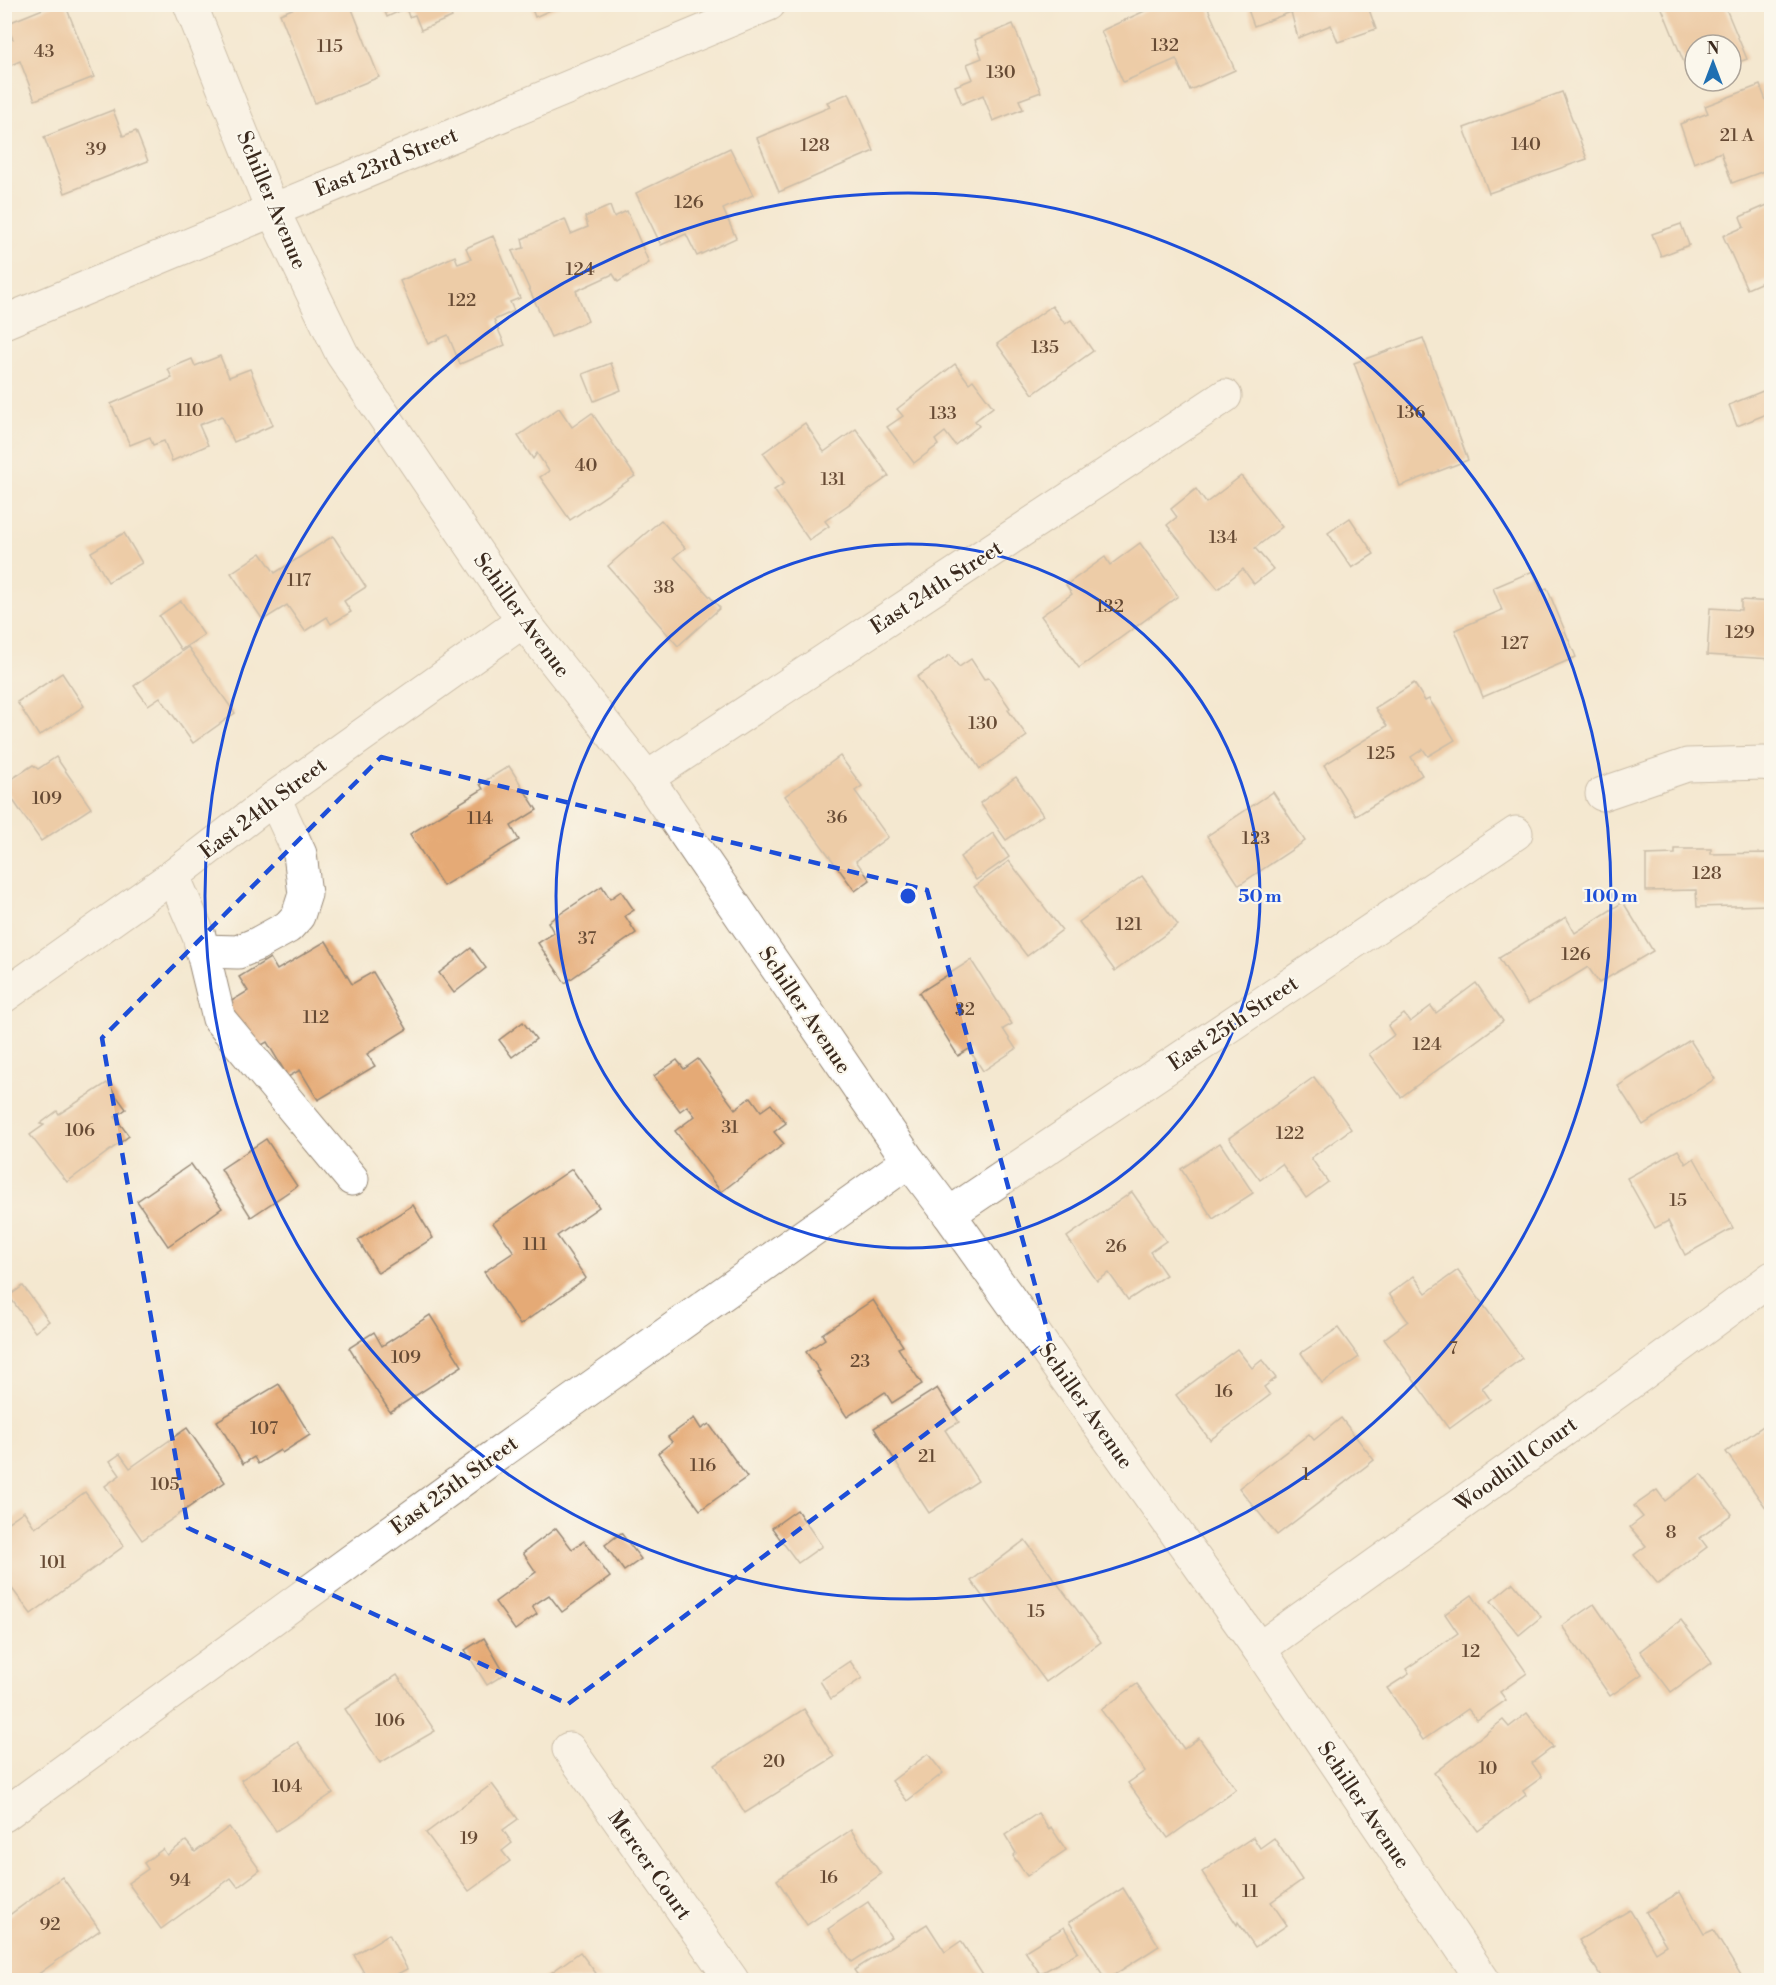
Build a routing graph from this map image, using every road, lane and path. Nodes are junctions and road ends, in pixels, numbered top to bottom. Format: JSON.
{"nodes":[{"id":1,"x":190,"y":4,"type":"edge"},
{"id":2,"x":769,"y":4,"type":"edge"},
{"id":3,"x":272,"y":210,"type":"junction"},
{"id":4,"x":4,"y":322,"type":"edge"},
{"id":5,"x":1225,"y":396,"type":"dead end"},
{"id":6,"x":523,"y":621,"type":"junction"},
{"id":7,"x":1772,"y":765,"type":"edge"},
{"id":8,"x":647,"y":778,"type":"junction"},
{"id":9,"x":1602,"y":794,"type":"dead end"},
{"id":10,"x":274,"y":798,"type":"junction"},
{"id":11,"x":1516,"y":833,"type":"dead end"},
{"id":12,"x":173,"y":876,"type":"junction"},
{"id":13,"x":202,"y":951,"type":"junction"},
{"id":14,"x":4,"y":996,"type":"edge"},
{"id":15,"x":909,"y":1161,"type":"junction"},
{"id":16,"x":352,"y":1179,"type":"dead end"},
{"id":17,"x":950,"y":1214,"type":"junction"},
{"id":18,"x":1772,"y":1278,"type":"edge"},
{"id":19,"x":1259,"y":1649,"type":"junction"},
{"id":20,"x":569,"y":1749,"type":"dead end"},
{"id":21,"x":4,"y":1815,"type":"edge"},
{"id":22,"x":732,"y":1980,"type":"edge"},
{"id":23,"x":1483,"y":1980,"type":"edge"}],
"edges":[{"from":1,"to":3,"type":"street","name":"Schiller Avenue"},
{"from":2,"to":3,"type":"street","name":"East 23rd Street"},
{"from":3,"to":4,"type":"street","name":"East 23rd Street"},
{"from":3,"to":6,"type":"street","name":"Schiller Avenue"},
{"from":5,"to":8,"type":"street","name":"East 24th Street"},
{"from":6,"to":8,"type":"street","name":"Schiller Avenue"},
{"from":6,"to":10,"type":"street","name":"East 24th Street"},
{"from":7,"to":9,"type":"street"},
{"from":8,"to":15,"type":"street","name":"Schiller Avenue"},
{"from":10,"to":12,"type":"street","name":"East 24th Street"},
{"from":10,"to":13,"type":"street"},
{"from":11,"to":17,"type":"street","name":"East 25th Street"},
{"from":12,"to":13,"type":"street"},
{"from":12,"to":14,"type":"street","name":"East 24th Street"},
{"from":13,"to":16,"type":"street"},
{"from":15,"to":17,"type":"street","name":"Schiller Avenue"},
{"from":15,"to":21,"type":"street","name":"East 25th Street"},
{"from":17,"to":19,"type":"street","name":"Schiller Avenue"},
{"from":18,"to":19,"type":"street","name":"Woodhill Court"},
{"from":19,"to":23,"type":"street","name":"Schiller Avenue"},
{"from":20,"to":22,"type":"street","name":"Mercer Court"}]}
